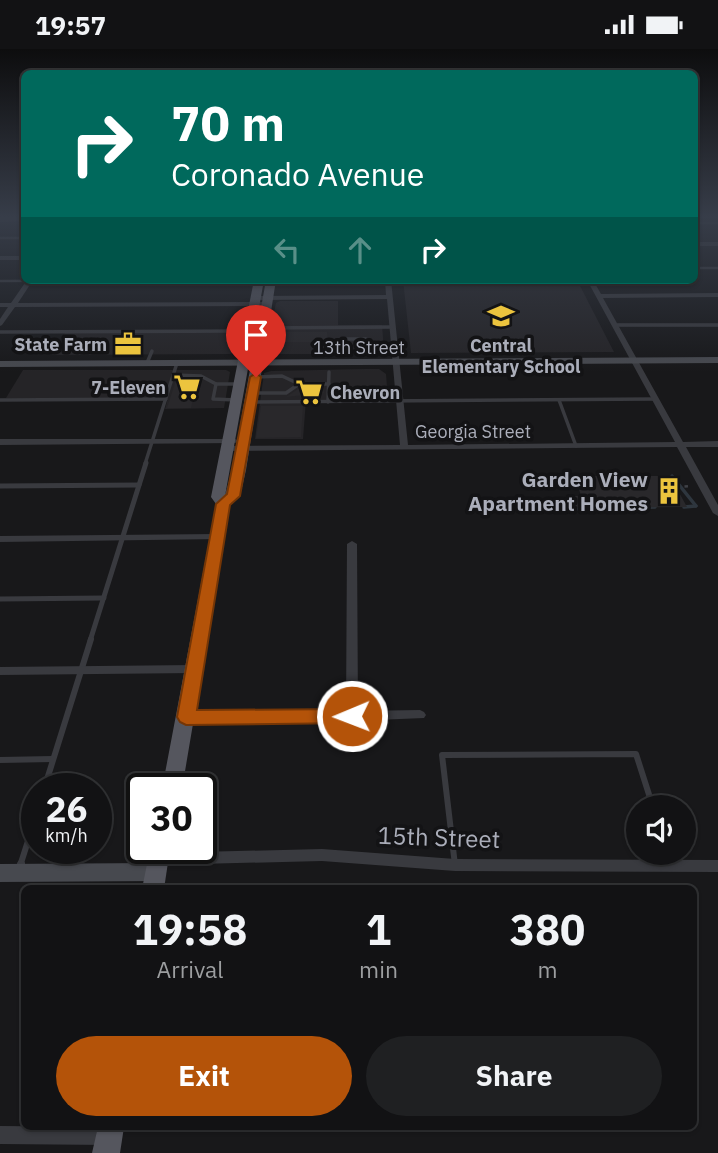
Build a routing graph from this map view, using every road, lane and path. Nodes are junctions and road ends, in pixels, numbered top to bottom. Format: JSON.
{"nodes":[{"id":1,"x":21,"y":280,"type":"edge"},
{"id":2,"x":0,"y":281,"type":"edge"},
{"id":3,"x":27,"y":284,"type":"edge"},
{"id":4,"x":258,"y":284,"type":"edge"},
{"id":5,"x":270,"y":284,"type":"edge"},
{"id":6,"x":387,"y":284,"type":"edge"},
{"id":7,"x":592,"y":284,"type":"edge"},
{"id":8,"x":718,"y":295,"type":"edge"},
{"id":9,"x":599,"y":296,"type":"junction"},
{"id":10,"x":389,"y":297,"type":"junction"},
{"id":11,"x":255,"y":301,"type":"junction"},
{"id":12,"x":267,"y":301,"type":"junction"},
{"id":13,"x":0,"y":305,"type":"edge"},
{"id":14,"x":13,"y":305,"type":"junction"},
{"id":15,"x":0,"y":324,"type":"edge"},
{"id":16,"x":615,"y":325,"type":"junction"},
{"id":17,"x":718,"y":325,"type":"edge"},
{"id":18,"x":392,"y":327,"type":"junction"},
{"id":19,"x":263,"y":328,"type":"junction"},
{"id":20,"x":0,"y":332,"type":"edge"},
{"id":21,"x":249,"y":334,"type":"junction"},
{"id":22,"x":230,"y":336,"type":"dead end"},
{"id":23,"x":366,"y":339,"type":"dead end"},
{"id":24,"x":152,"y":351,"type":"dead end"},
{"id":25,"x":337,"y":353,"type":"dead end"},
{"id":26,"x":718,"y":360,"type":"edge"},
{"id":27,"x":635,"y":361,"type":"junction"},
{"id":28,"x":396,"y":362,"type":"junction"},
{"id":29,"x":147,"y":363,"type":"junction"},
{"id":30,"x":177,"y":363,"type":"junction"},
{"id":31,"x":204,"y":363,"type":"junction"},
{"id":32,"x":244,"y":363,"type":"junction"},
{"id":33,"x":258,"y":363,"type":"junction"},
{"id":34,"x":283,"y":363,"type":"junction"},
{"id":35,"x":0,"y":364,"type":"edge"},
{"id":36,"x":329,"y":372,"type":"dead end"},
{"id":37,"x":173,"y":375,"type":"junction"},
{"id":38,"x":201,"y":376,"type":"junction"},
{"id":39,"x":282,"y":376,"type":"junction"},
{"id":40,"x":256,"y":377,"type":"junction"},
{"id":41,"x":216,"y":384,"type":"junction"},
{"id":42,"x":240,"y":384,"type":"junction"},
{"id":43,"x":299,"y":384,"type":"junction"},
{"id":44,"x":329,"y":384,"type":"junction"},
{"id":45,"x":252,"y":397,"type":"junction"},
{"id":46,"x":166,"y":399,"type":"junction"},
{"id":47,"x":655,"y":399,"type":"junction"},
{"id":48,"x":0,"y":400,"type":"edge"},
{"id":49,"x":236,"y":400,"type":"junction"},
{"id":50,"x":558,"y":400,"type":"junction"},
{"id":51,"x":400,"y":401,"type":"junction"},
{"id":52,"x":328,"y":402,"type":"junction"},
{"id":53,"x":153,"y":441,"type":"junction"},
{"id":54,"x":0,"y":442,"type":"edge"},
{"id":55,"x":228,"y":445,"type":"junction"},
{"id":56,"x":244,"y":445,"type":"junction"},
{"id":57,"x":681,"y":445,"type":"junction"},
{"id":58,"x":718,"y":445,"type":"edge"},
{"id":59,"x":576,"y":446,"type":"junction"},
{"id":60,"x":404,"y":447,"type":"junction"},
{"id":61,"x":139,"y":485,"type":"junction"},
{"id":62,"x":693,"y":486,"type":"dead end"},
{"id":63,"x":0,"y":487,"type":"edge"},
{"id":64,"x":676,"y":487,"type":"dead end"},
{"id":65,"x":714,"y":498,"type":"edge"},
{"id":66,"x":223,"y":504,"type":"junction"},
{"id":67,"x":718,"y":513,"type":"edge"},
{"id":68,"x":218,"y":537,"type":"junction"},
{"id":69,"x":123,"y":538,"type":"junction"},
{"id":70,"x":0,"y":539,"type":"edge"},
{"id":71,"x":352,"y":544,"type":"dead end"},
{"id":72,"x":104,"y":598,"type":"junction"},
{"id":73,"x":0,"y":599,"type":"edge"},
{"id":74,"x":195,"y":669,"type":"junction"},
{"id":75,"x":0,"y":671,"type":"edge"},
{"id":76,"x":82,"y":671,"type":"junction"},
{"id":77,"x":420,"y":715,"type":"dead end"},
{"id":78,"x":352,"y":716,"type":"junction"},
{"id":79,"x":186,"y":717,"type":"junction"},
{"id":80,"x":0,"y":759,"type":"edge"},
{"id":81,"x":53,"y":759,"type":"junction"},
{"id":82,"x":49,"y":773,"type":"edge"},
{"id":83,"x":175,"y":773,"type":"edge"},
{"id":84,"x":649,"y":795,"type":"edge"},
{"id":85,"x":21,"y":847,"type":"edge"},
{"id":86,"x":626,"y":859,"type":"edge"},
{"id":87,"x":455,"y":865,"type":"junction"},
{"id":88,"x":696,"y":865,"type":"edge"},
{"id":89,"x":157,"y":867,"type":"edge"},
{"id":90,"x":716,"y":870,"type":"edge"},
{"id":91,"x":9,"y":873,"type":"edge"},
{"id":92,"x":0,"y":1135,"type":"edge"},
{"id":93,"x":109,"y":1139,"type":"edge"}],
"edges":[{"from":1,"to":2,"type":"lane"},
{"from":3,"to":14,"type":"street"},
{"from":4,"to":11,"type":"main road"},
{"from":5,"to":12,"type":"main road"},
{"from":6,"to":10,"type":"street"},
{"from":7,"to":9,"type":"street"},
{"from":8,"to":9,"type":"street"},
{"from":9,"to":16,"type":"street"},
{"from":10,"to":12,"type":"street"},
{"from":10,"to":18,"type":"street"},
{"from":11,"to":12,"type":"street"},
{"from":11,"to":14,"type":"street"},
{"from":11,"to":21,"type":"main road"},
{"from":12,"to":19,"type":"main road"},
{"from":13,"to":14,"type":"street"},
{"from":14,"to":15,"type":"street"},
{"from":16,"to":17,"type":"lane"},
{"from":16,"to":27,"type":"street"},
{"from":18,"to":19,"type":"lane"},
{"from":18,"to":28,"type":"street"},
{"from":19,"to":33,"type":"main road"},
{"from":20,"to":21,"type":"lane"},
{"from":21,"to":22,"type":"lane"},
{"from":21,"to":32,"type":"main road"},
{"from":23,"to":25,"type":"lane"},
{"from":24,"to":29,"type":"lane"},
{"from":26,"to":27,"type":"main road","name":"13th Street"},
{"from":27,"to":28,"type":"main road","name":"13th Street"},
{"from":27,"to":47,"type":"street"},
{"from":28,"to":34,"type":"main road","name":"13th Street"},
{"from":28,"to":51,"type":"street"},
{"from":29,"to":30,"type":"main road","name":"13th Street"},
{"from":29,"to":35,"type":"main road","name":"13th Street"},
{"from":30,"to":31,"type":"main road","name":"13th Street"},
{"from":30,"to":37,"type":"lane"},
{"from":31,"to":32,"type":"main road","name":"13th Street"},
{"from":31,"to":38,"type":"lane"},
{"from":32,"to":33,"type":"main road","name":"13th Street"},
{"from":32,"to":42,"type":"main road"},
{"from":33,"to":34,"type":"main road","name":"13th Street"},
{"from":33,"to":40,"type":"main road"},
{"from":34,"to":39,"type":"lane"},
{"from":36,"to":44,"type":"lane"},
{"from":37,"to":38,"type":"lane"},
{"from":37,"to":46,"type":"lane"},
{"from":38,"to":41,"type":"lane"},
{"from":39,"to":40,"type":"lane"},
{"from":39,"to":43,"type":"lane"},
{"from":40,"to":45,"type":"main road"},
{"from":41,"to":42,"type":"lane"},
{"from":41,"to":49,"type":"lane"},
{"from":42,"to":49,"type":"main road"},
{"from":43,"to":44,"type":"lane"},
{"from":43,"to":45,"type":"lane"},
{"from":44,"to":52,"type":"lane"},
{"from":45,"to":52,"type":"lane"},
{"from":45,"to":56,"type":"main road"},
{"from":46,"to":48,"type":"lane"},
{"from":46,"to":53,"type":"lane"},
{"from":47,"to":50,"type":"lane"},
{"from":47,"to":57,"type":"street"},
{"from":49,"to":55,"type":"main road"},
{"from":50,"to":51,"type":"lane"},
{"from":50,"to":59,"type":"lane"},
{"from":51,"to":52,"type":"lane"},
{"from":51,"to":60,"type":"street"},
{"from":53,"to":54,"type":"street","name":"Georgia Street"},
{"from":53,"to":55,"type":"street","name":"Georgia Street"},
{"from":53,"to":61,"type":"lane"},
{"from":55,"to":56,"type":"street","name":"Georgia Street"},
{"from":55,"to":66,"type":"main road"},
{"from":56,"to":60,"type":"street","name":"Georgia Street"},
{"from":56,"to":66,"type":"main road"},
{"from":57,"to":58,"type":"street","name":"Georgia Street"},
{"from":57,"to":59,"type":"street","name":"Georgia Street"},
{"from":57,"to":65,"type":"street"},
{"from":59,"to":60,"type":"street","name":"Georgia Street"},
{"from":61,"to":63,"type":"lane"},
{"from":61,"to":69,"type":"lane"},
{"from":62,"to":64,"type":"path"},
{"from":65,"to":67,"type":"street"},
{"from":66,"to":68,"type":"main road"},
{"from":68,"to":69,"type":"street"},
{"from":68,"to":74,"type":"main road"},
{"from":69,"to":70,"type":"street"},
{"from":69,"to":72,"type":"lane"},
{"from":71,"to":78,"type":"street"},
{"from":72,"to":73,"type":"lane"},
{"from":72,"to":76,"type":"lane"},
{"from":74,"to":76,"type":"street"},
{"from":74,"to":79,"type":"main road"},
{"from":75,"to":76,"type":"street"},
{"from":76,"to":81,"type":"lane"},
{"from":77,"to":78,"type":"street"},
{"from":78,"to":79,"type":"street"},
{"from":79,"to":83,"type":"main road"},
{"from":80,"to":81,"type":"lane"},
{"from":81,"to":82,"type":"lane"},
{"from":84,"to":87,"type":"lane"},
{"from":85,"to":91,"type":"lane"},
{"from":86,"to":87,"type":"street","name":"15th Street"},
{"from":87,"to":89,"type":"street","name":"15th Street"},
{"from":88,"to":90,"type":"street","name":"15th Street"},
{"from":89,"to":91,"type":"main road","name":"15th Street"},
{"from":92,"to":93,"type":"street"}]}
